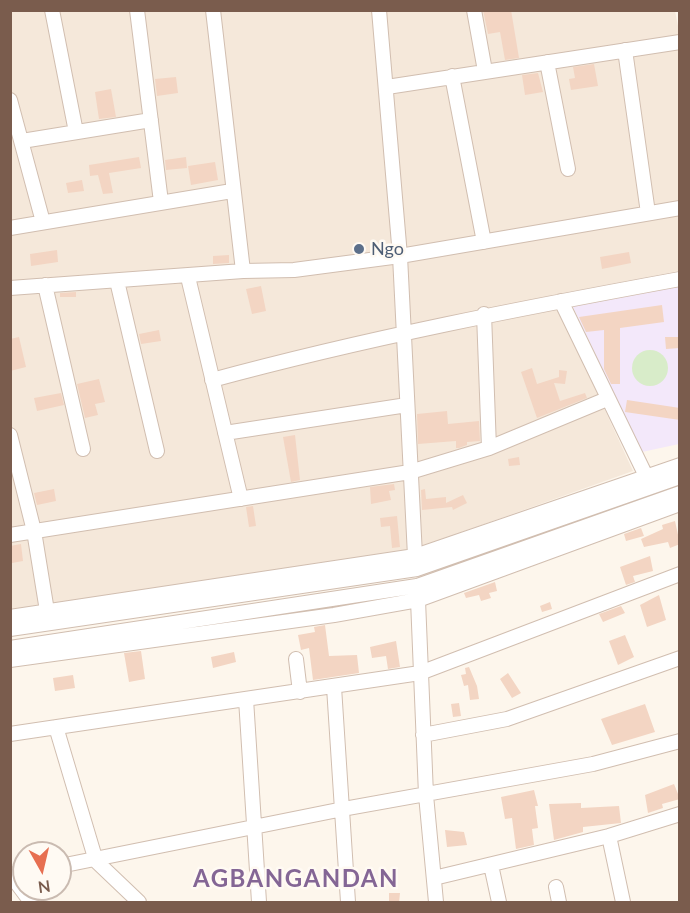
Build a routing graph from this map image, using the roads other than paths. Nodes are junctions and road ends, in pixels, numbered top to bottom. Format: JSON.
{"nodes":[{"id":1,"x":52,"y":10,"type":"edge"},
{"id":2,"x":137,"y":10,"type":"edge"},
{"id":3,"x":213,"y":10,"type":"edge"},
{"id":4,"x":379,"y":10,"type":"edge"},
{"id":5,"x":474,"y":10,"type":"edge"},
{"id":6,"x":680,"y":42,"type":"edge"},
{"id":7,"x":625,"y":50,"type":"junction"},
{"id":8,"x":547,"y":62,"type":"junction"},
{"id":9,"x":485,"y":71,"type":"junction"},
{"id":10,"x":452,"y":76,"type":"junction"},
{"id":11,"x":387,"y":87,"type":"junction"},
{"id":12,"x":10,"y":100,"type":"edge"},
{"id":13,"x":151,"y":120,"type":"junction"},
{"id":14,"x":76,"y":132,"type":"junction"},
{"id":15,"x":22,"y":141,"type":"junction"},
{"id":16,"x":568,"y":169,"type":"dead end"},
{"id":17,"x":232,"y":191,"type":"junction"},
{"id":18,"x":161,"y":202,"type":"junction"},
{"id":19,"x":680,"y":207,"type":"edge"},
{"id":20,"x":648,"y":213,"type":"junction"},
{"id":21,"x":43,"y":222,"type":"junction"},
{"id":22,"x":10,"y":228,"type":"edge"},
{"id":23,"x":484,"y":242,"type":"junction"},
{"id":24,"x":400,"y":256,"type":"junction"},
{"id":25,"x":243,"y":271,"type":"junction"},
{"id":26,"x":188,"y":277,"type":"junction"},
{"id":27,"x":680,"y":279,"type":"edge"},
{"id":28,"x":117,"y":281,"type":"junction"},
{"id":29,"x":45,"y":285,"type":"junction"},
{"id":30,"x":10,"y":288,"type":"edge"},
{"id":31,"x":561,"y":301,"type":"junction"},
{"id":32,"x":484,"y":314,"type":"junction"},
{"id":33,"x":404,"y":332,"type":"junction"},
{"id":34,"x":212,"y":380,"type":"junction"},
{"id":35,"x":607,"y":399,"type":"junction"},
{"id":36,"x":407,"y":405,"type":"junction"},
{"id":37,"x":225,"y":433,"type":"junction"},
{"id":38,"x":10,"y":435,"type":"edge"},
{"id":39,"x":489,"y":448,"type":"junction"},
{"id":40,"x":83,"y":449,"type":"dead end"},
{"id":41,"x":157,"y":451,"type":"dead end"},
{"id":42,"x":680,"y":465,"type":"edge"},
{"id":43,"x":410,"y":472,"type":"junction"},
{"id":44,"x":646,"y":476,"type":"junction"},
{"id":45,"x":680,"y":477,"type":"edge"},
{"id":46,"x":680,"y":493,"type":"edge"},
{"id":47,"x":241,"y":499,"type":"junction"},
{"id":48,"x":680,"y":504,"type":"edge"},
{"id":49,"x":34,"y":531,"type":"junction"},
{"id":50,"x":10,"y":535,"type":"edge"},
{"id":51,"x":415,"y":556,"type":"junction"},
{"id":52,"x":680,"y":574,"type":"edge"},
{"id":53,"x":332,"y":600,"type":"junction"},
{"id":54,"x":418,"y":600,"type":"junction"},
{"id":55,"x":47,"y":611,"type":"junction"},
{"id":56,"x":334,"y":615,"type":"junction"},
{"id":57,"x":10,"y":616,"type":"edge"},
{"id":58,"x":10,"y":629,"type":"edge"},
{"id":59,"x":10,"y":648,"type":"edge"},
{"id":60,"x":680,"y":658,"type":"edge"},
{"id":61,"x":296,"y":659,"type":"dead end"},
{"id":62,"x":10,"y":660,"type":"edge"},
{"id":63,"x":420,"y":673,"type":"junction"},
{"id":64,"x":334,"y":687,"type":"junction"},
{"id":65,"x":300,"y":692,"type":"junction"},
{"id":66,"x":246,"y":699,"type":"junction"},
{"id":67,"x":56,"y":727,"type":"junction"},
{"id":68,"x":10,"y":734,"type":"edge"},
{"id":69,"x":423,"y":735,"type":"junction"},
{"id":70,"x":680,"y":741,"type":"edge"},
{"id":71,"x":426,"y":795,"type":"junction"},
{"id":72,"x":344,"y":809,"type":"junction"},
{"id":73,"x":680,"y":814,"type":"edge"},
{"id":74,"x":253,"y":828,"type":"junction"},
{"id":75,"x":609,"y":836,"type":"junction"},
{"id":76,"x":96,"y":861,"type":"junction"},
{"id":77,"x":72,"y":864,"type":"edge"},
{"id":78,"x":491,"y":865,"type":"junction"},
{"id":79,"x":10,"y":874,"type":"edge"},
{"id":80,"x":434,"y":878,"type":"junction"},
{"id":81,"x":556,"y":887,"type":"dead end"},
{"id":82,"x":31,"y":903,"type":"edge"},
{"id":83,"x":139,"y":903,"type":"edge"},
{"id":84,"x":259,"y":903,"type":"edge"},
{"id":85,"x":348,"y":903,"type":"edge"},
{"id":86,"x":436,"y":903,"type":"edge"},
{"id":87,"x":498,"y":903,"type":"edge"},
{"id":88,"x":559,"y":903,"type":"edge"},
{"id":89,"x":623,"y":903,"type":"edge"}],
"edges":[{"from":1,"to":14,"type":"street"},
{"from":2,"to":13,"type":"street"},
{"from":3,"to":17,"type":"street"},
{"from":4,"to":11,"type":"street"},
{"from":5,"to":9,"type":"street"},
{"from":6,"to":7,"type":"street"},
{"from":7,"to":8,"type":"street"},
{"from":7,"to":20,"type":"street"},
{"from":8,"to":9,"type":"street"},
{"from":8,"to":16,"type":"street"},
{"from":9,"to":10,"type":"street"},
{"from":10,"to":11,"type":"street"},
{"from":10,"to":23,"type":"street"},
{"from":11,"to":24,"type":"street"},
{"from":12,"to":15,"type":"street"},
{"from":13,"to":14,"type":"street"},
{"from":13,"to":18,"type":"street"},
{"from":14,"to":15,"type":"street"},
{"from":15,"to":21,"type":"street"},
{"from":17,"to":18,"type":"street"},
{"from":17,"to":25,"type":"street"},
{"from":18,"to":21,"type":"street"},
{"from":19,"to":20,"type":"street"},
{"from":20,"to":23,"type":"street"},
{"from":21,"to":22,"type":"street"},
{"from":23,"to":24,"type":"street"},
{"from":24,"to":25,"type":"street"},
{"from":24,"to":33,"type":"street"},
{"from":25,"to":26,"type":"street"},
{"from":26,"to":28,"type":"street"},
{"from":26,"to":34,"type":"street"},
{"from":27,"to":31,"type":"street"},
{"from":28,"to":29,"type":"street"},
{"from":28,"to":41,"type":"street"},
{"from":29,"to":30,"type":"street"},
{"from":29,"to":40,"type":"street"},
{"from":31,"to":32,"type":"street"},
{"from":31,"to":35,"type":"street"},
{"from":32,"to":33,"type":"street"},
{"from":32,"to":39,"type":"street"},
{"from":33,"to":34,"type":"street"},
{"from":33,"to":36,"type":"street"},
{"from":34,"to":37,"type":"street"},
{"from":35,"to":39,"type":"street"},
{"from":35,"to":44,"type":"street"},
{"from":36,"to":37,"type":"street"},
{"from":36,"to":43,"type":"street"},
{"from":37,"to":47,"type":"street"},
{"from":38,"to":49,"type":"street"},
{"from":39,"to":43,"type":"street"},
{"from":42,"to":44,"type":"street"},
{"from":43,"to":47,"type":"street"},
{"from":43,"to":51,"type":"street"},
{"from":44,"to":51,"type":"street"},
{"from":45,"to":58,"type":"street"},
{"from":46,"to":53,"type":"street"},
{"from":47,"to":49,"type":"street"},
{"from":48,"to":54,"type":"street"},
{"from":49,"to":50,"type":"street"},
{"from":49,"to":55,"type":"street"},
{"from":51,"to":55,"type":"street"},
{"from":52,"to":63,"type":"street"},
{"from":53,"to":56,"type":"street"},
{"from":53,"to":59,"type":"street"},
{"from":54,"to":56,"type":"street"},
{"from":54,"to":63,"type":"street"},
{"from":55,"to":57,"type":"street"},
{"from":56,"to":62,"type":"street"},
{"from":60,"to":69,"type":"street"},
{"from":61,"to":65,"type":"street"},
{"from":63,"to":64,"type":"street"},
{"from":63,"to":69,"type":"street"},
{"from":64,"to":65,"type":"street"},
{"from":64,"to":72,"type":"street"},
{"from":65,"to":66,"type":"street"},
{"from":66,"to":67,"type":"street"},
{"from":66,"to":74,"type":"street"},
{"from":67,"to":68,"type":"street"},
{"from":67,"to":76,"type":"street"},
{"from":69,"to":71,"type":"street"},
{"from":70,"to":71,"type":"street"},
{"from":71,"to":72,"type":"street"},
{"from":71,"to":80,"type":"street"},
{"from":72,"to":74,"type":"street"},
{"from":72,"to":85,"type":"street"},
{"from":73,"to":75,"type":"street"},
{"from":74,"to":76,"type":"street"},
{"from":74,"to":84,"type":"street"},
{"from":75,"to":78,"type":"street"},
{"from":75,"to":89,"type":"street"},
{"from":76,"to":77,"type":"street"},
{"from":76,"to":83,"type":"street"},
{"from":78,"to":80,"type":"street"},
{"from":78,"to":87,"type":"street"},
{"from":79,"to":82,"type":"street"},
{"from":80,"to":86,"type":"street"},
{"from":81,"to":88,"type":"street"}]}
